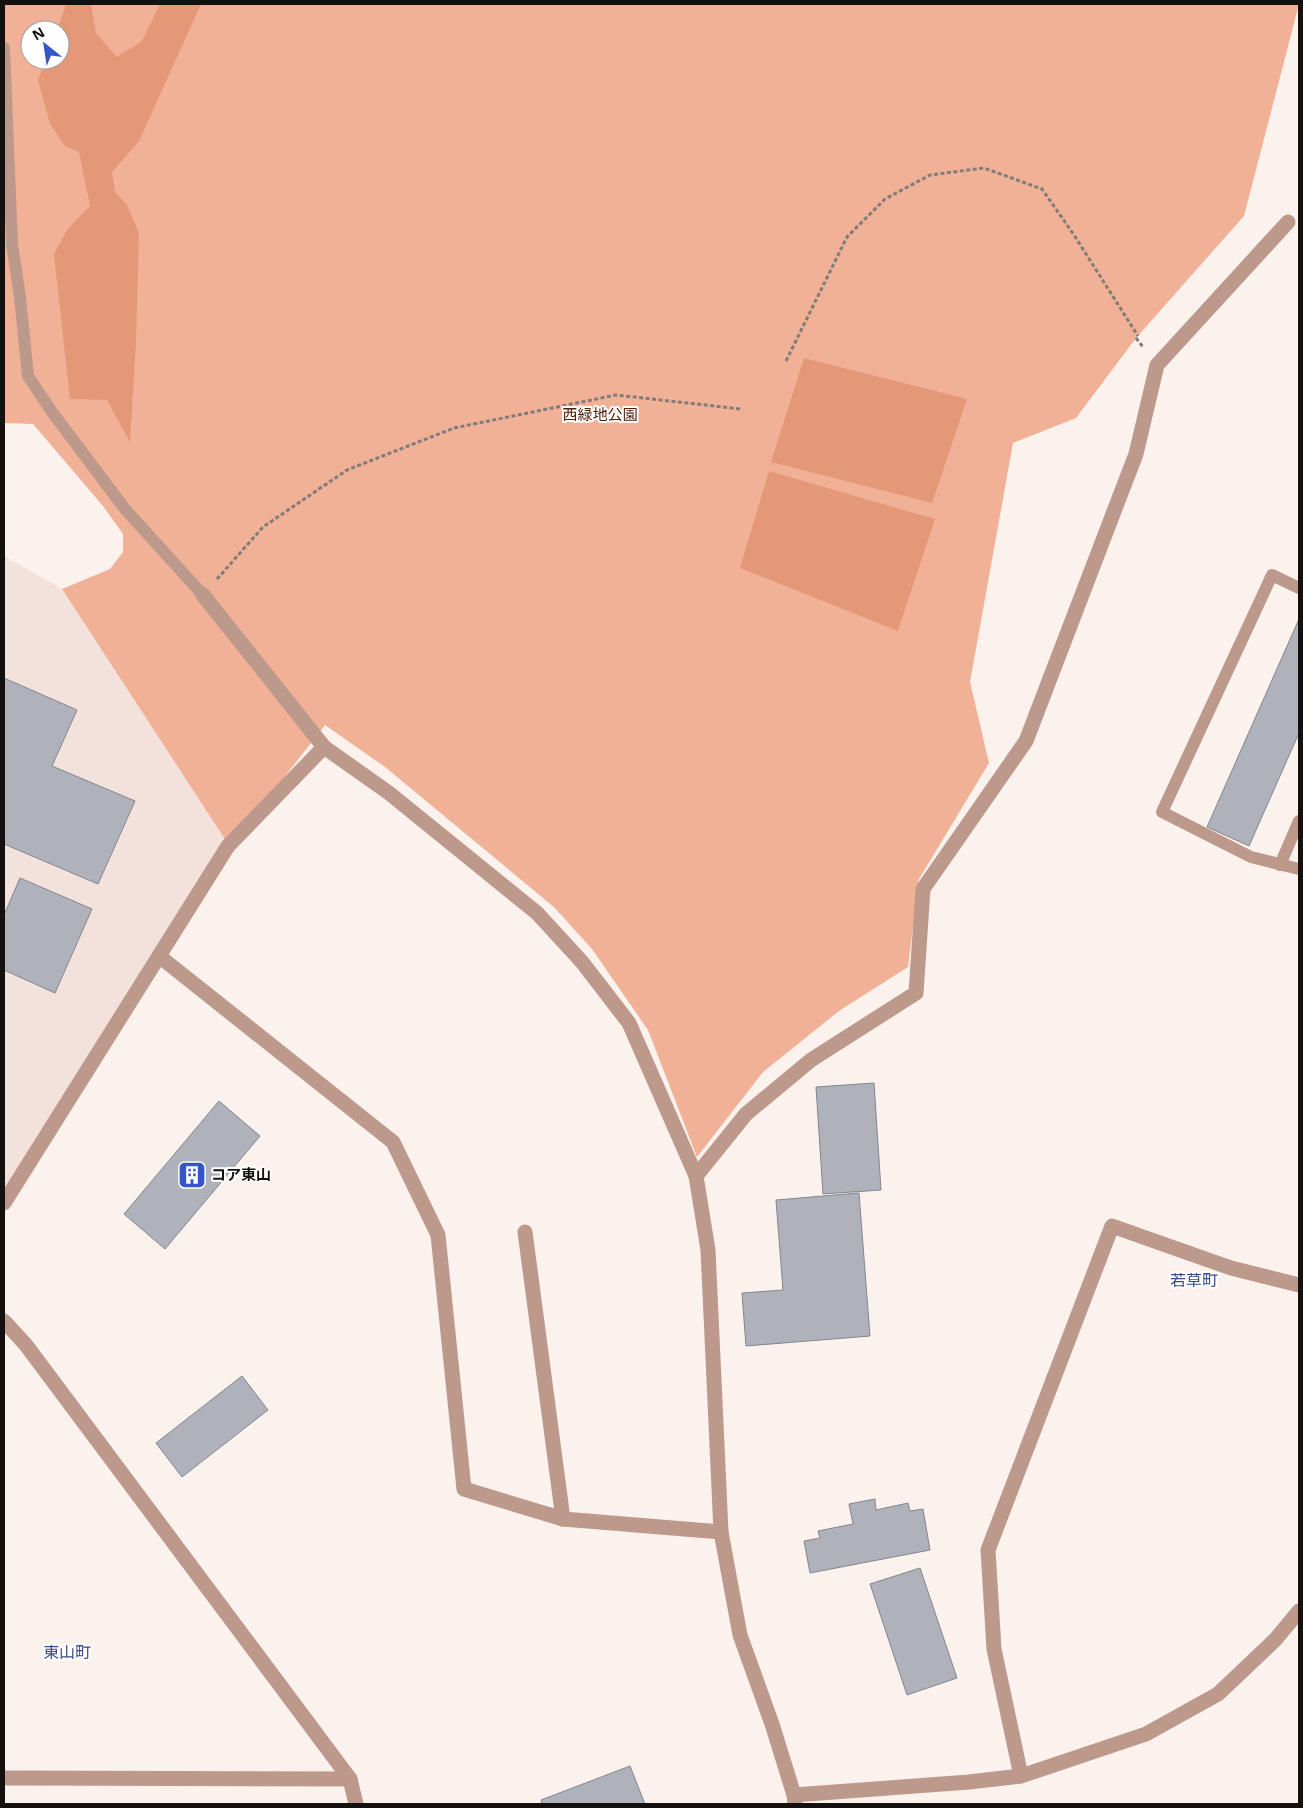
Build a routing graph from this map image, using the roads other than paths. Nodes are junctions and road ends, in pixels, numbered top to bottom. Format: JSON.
{"nodes":[{"id":1,"x":4,"y":48,"type":"edge"},
{"id":2,"x":1288,"y":222,"type":"dead end"},
{"id":3,"x":1299,"y":588,"type":"edge"},
{"id":4,"x":203,"y":595,"type":"joint"},
{"id":5,"x":324,"y":747,"type":"junction"},
{"id":6,"x":1299,"y":821,"type":"edge"},
{"id":7,"x":1280,"y":865,"type":"junction"},
{"id":8,"x":1299,"y":869,"type":"edge"},
{"id":9,"x":159,"y":956,"type":"junction"},
{"id":10,"x":696,"y":1176,"type":"junction"},
{"id":11,"x":4,"y":1203,"type":"edge"},
{"id":12,"x":525,"y":1232,"type":"dead end"},
{"id":13,"x":1299,"y":1285,"type":"edge"},
{"id":14,"x":4,"y":1321,"type":"edge"},
{"id":15,"x":563,"y":1519,"type":"junction"},
{"id":16,"x":721,"y":1532,"type":"junction"},
{"id":17,"x":1299,"y":1610,"type":"edge"},
{"id":18,"x":1021,"y":1776,"type":"junction"},
{"id":19,"x":4,"y":1778,"type":"edge"},
{"id":20,"x":350,"y":1778,"type":"junction"},
{"id":21,"x":794,"y":1800,"type":"edge"},
{"id":22,"x":356,"y":1804,"type":"edge"}],
"edges":[{"from":1,"to":4,"type":"lane"},
{"from":2,"to":10,"type":"street"},
{"from":3,"to":7,"type":"lane"},
{"from":4,"to":5,"type":"street"},
{"from":5,"to":9,"type":"street"},
{"from":5,"to":10,"type":"street"},
{"from":6,"to":7,"type":"lane"},
{"from":7,"to":8,"type":"lane"},
{"from":9,"to":11,"type":"street"},
{"from":9,"to":15,"type":"street"},
{"from":10,"to":16,"type":"street"},
{"from":12,"to":15,"type":"street"},
{"from":13,"to":18,"type":"street"},
{"from":14,"to":20,"type":"street"},
{"from":15,"to":16,"type":"street"},
{"from":16,"to":21,"type":"street"},
{"from":17,"to":18,"type":"street"},
{"from":18,"to":21,"type":"street"},
{"from":19,"to":20,"type":"street"},
{"from":20,"to":22,"type":"street"}]}
